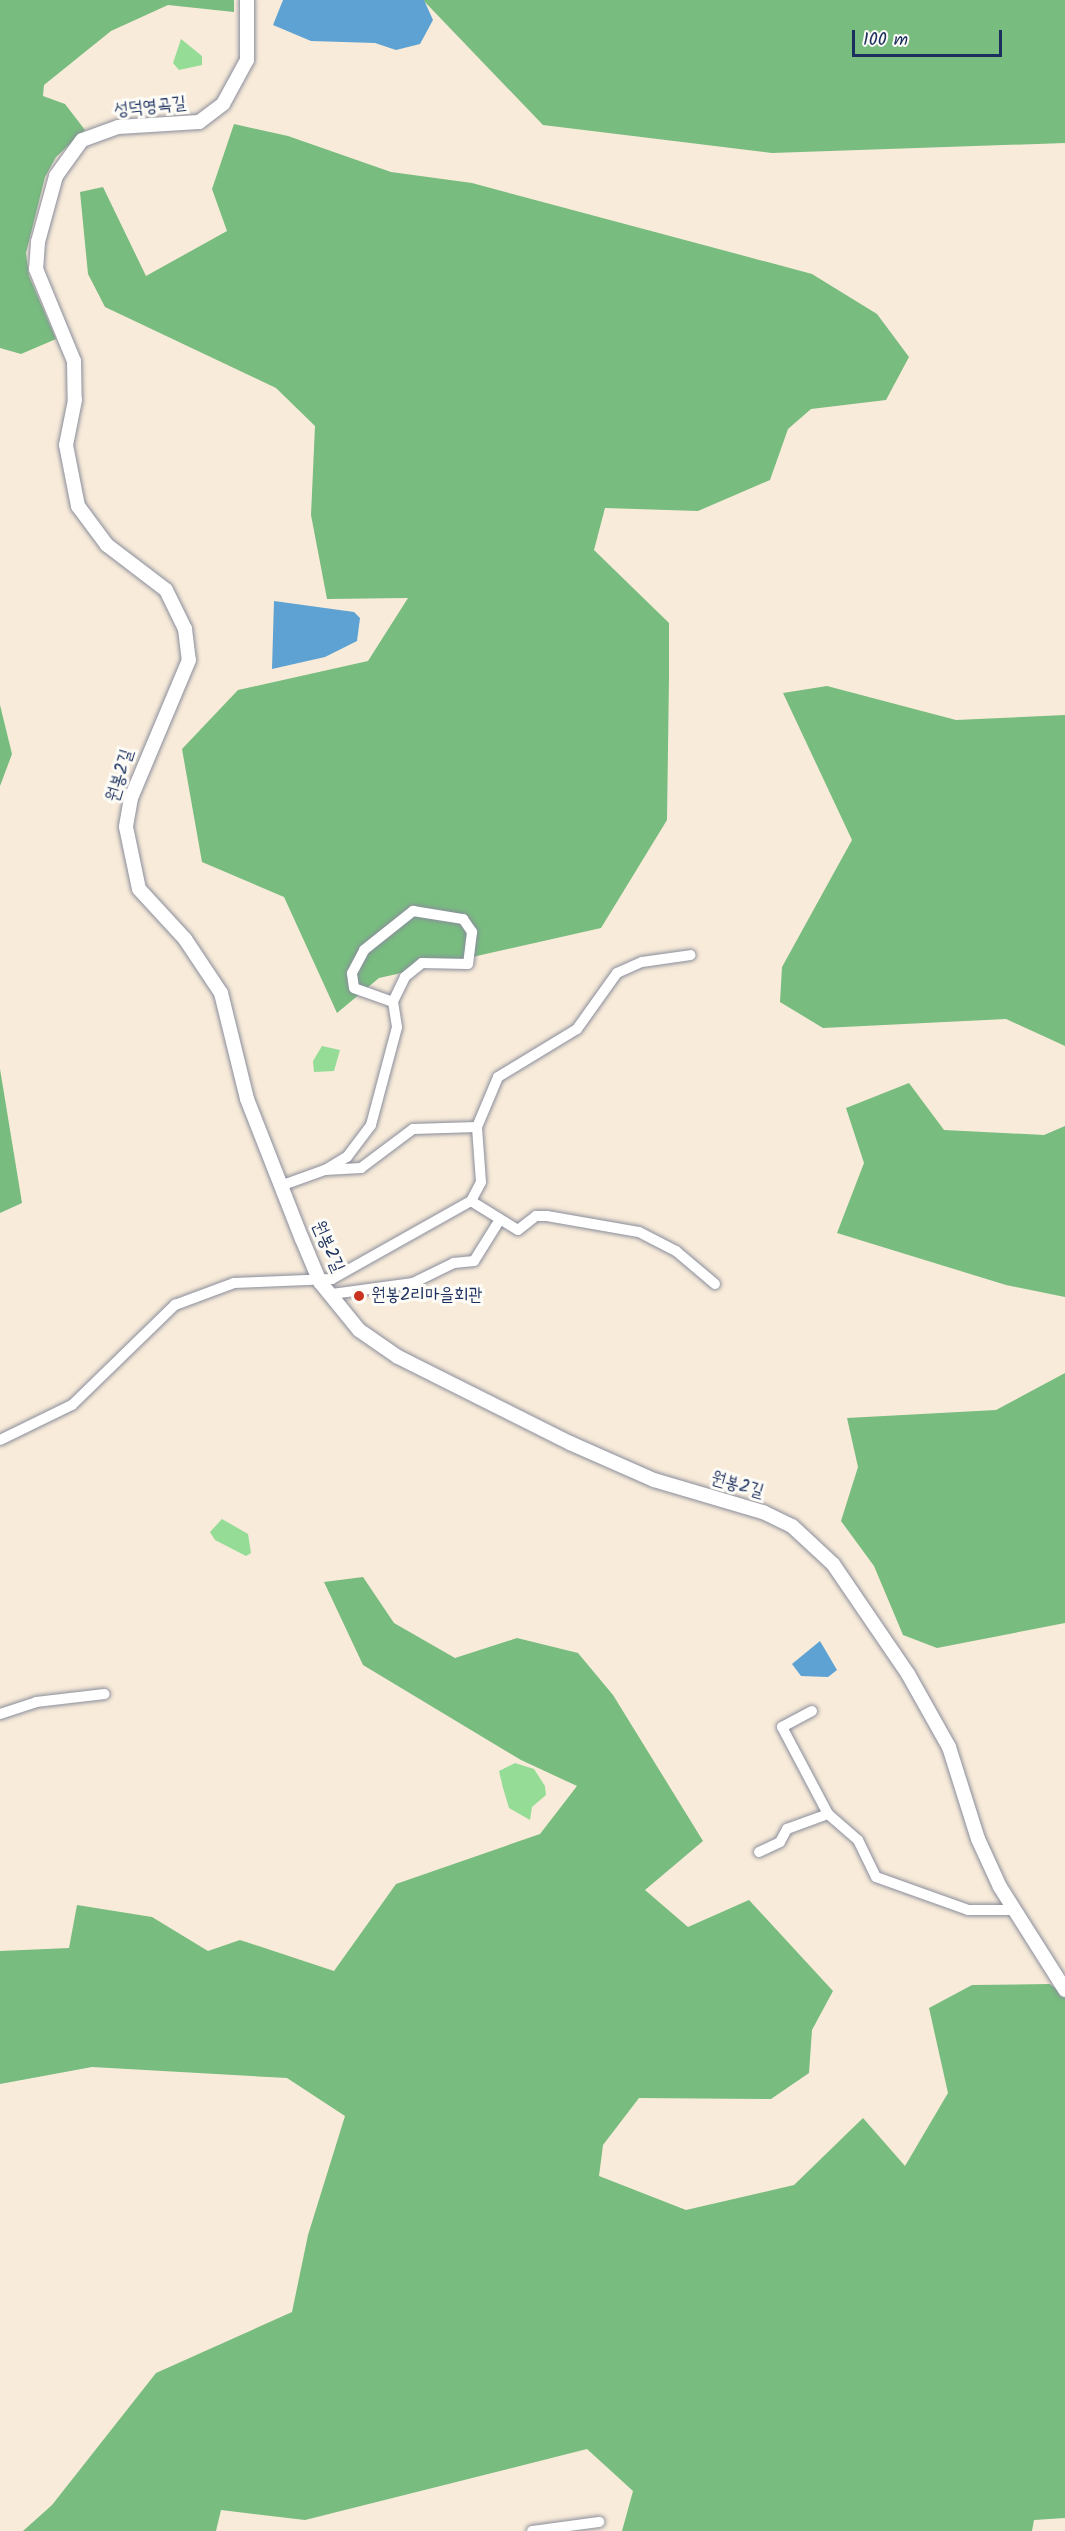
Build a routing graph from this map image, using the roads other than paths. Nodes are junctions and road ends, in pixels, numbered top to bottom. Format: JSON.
{"nodes":[{"id":1,"x":248,"y":0,"type":"edge"},
{"id":2,"x":68,"y":346,"type":"joint"},
{"id":3,"x":691,"y":955,"type":"dead end"},
{"id":4,"x":393,"y":1002,"type":"junction"},
{"id":5,"x":477,"y":1127,"type":"junction"},
{"id":6,"x":325,"y":1170,"type":"junction"},
{"id":7,"x":283,"y":1185,"type":"junction"},
{"id":8,"x":471,"y":1201,"type":"junction"},
{"id":9,"x":499,"y":1221,"type":"junction"},
{"id":10,"x":320,"y":1282,"type":"junction"},
{"id":11,"x":715,"y":1284,"type":"dead end"},
{"id":12,"x":332,"y":1294,"type":"junction"},
{"id":13,"x":0,"y":1440,"type":"edge"},
{"id":14,"x":105,"y":1694,"type":"dead end"},
{"id":15,"x":812,"y":1710,"type":"dead end"},
{"id":16,"x":0,"y":1714,"type":"edge"},
{"id":17,"x":828,"y":1814,"type":"junction"},
{"id":18,"x":759,"y":1852,"type":"dead end"},
{"id":19,"x":1011,"y":1910,"type":"junction"},
{"id":20,"x":1065,"y":1990,"type":"edge"},
{"id":21,"x":599,"y":2522,"type":"dead end"},
{"id":22,"x":532,"y":2531,"type":"edge"}],
"edges":[{"from":1,"to":2,"type":"main road","name":"성덕영곡길"},
{"from":2,"to":7,"type":"main road","name":"원봉2길"},
{"from":3,"to":5,"type":"street"},
{"from":4,"to":4,"type":"street"},
{"from":4,"to":6,"type":"street"},
{"from":5,"to":6,"type":"street"},
{"from":5,"to":8,"type":"street"},
{"from":6,"to":7,"type":"street"},
{"from":7,"to":10,"type":"main road","name":"원봉2길"},
{"from":8,"to":9,"type":"street"},
{"from":8,"to":10,"type":"street"},
{"from":9,"to":11,"type":"street"},
{"from":9,"to":12,"type":"street"},
{"from":10,"to":12,"type":"main road","name":"원봉2길"},
{"from":10,"to":13,"type":"street"},
{"from":12,"to":19,"type":"main road","name":"원봉2길"},
{"from":14,"to":16,"type":"street"},
{"from":15,"to":17,"type":"street"},
{"from":17,"to":18,"type":"street"},
{"from":17,"to":19,"type":"street"},
{"from":19,"to":20,"type":"main road","name":"원봉2길"},
{"from":21,"to":22,"type":"street"}]}
